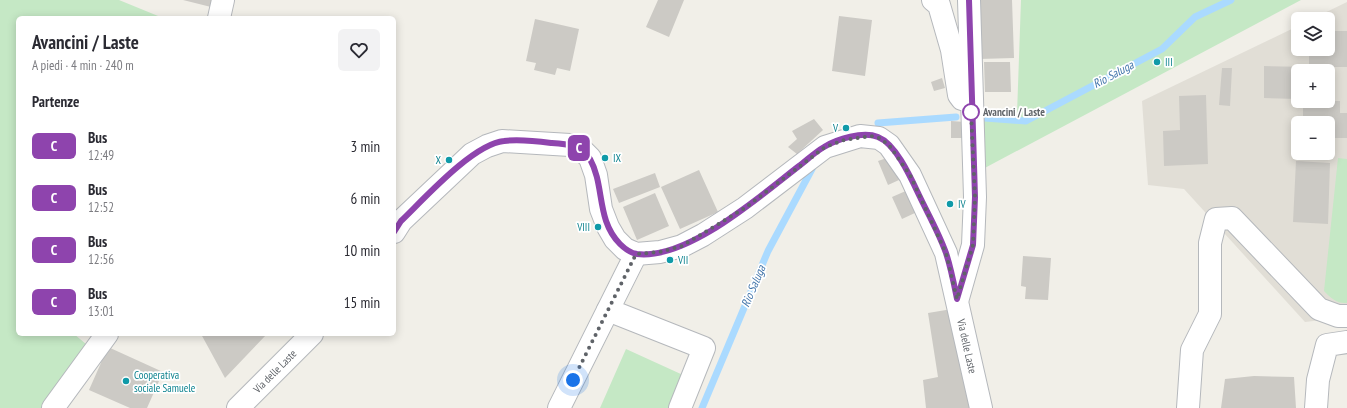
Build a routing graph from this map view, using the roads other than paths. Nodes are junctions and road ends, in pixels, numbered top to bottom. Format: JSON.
{"nodes":[{"id":1,"x":223,"y":0,"type":"edge"},
{"id":2,"x":969,"y":0,"type":"edge"},
{"id":3,"x":937,"y":2,"type":"edge"},
{"id":4,"x":219,"y":16,"type":"edge"},
{"id":5,"x":972,"y":114,"type":"junction"},
{"id":6,"x":396,"y":229,"type":"edge"},
{"id":7,"x":636,"y":254,"type":"junction"},
{"id":8,"x":957,"y":299,"type":"junction"},
{"id":9,"x":610,"y":306,"type":"junction"},
{"id":10,"x":1347,"y":316,"type":"edge"},
{"id":11,"x":106,"y":336,"type":"edge"},
{"id":12,"x":310,"y":336,"type":"edge"},
{"id":13,"x":1347,"y":342,"type":"edge"},
{"id":14,"x":53,"y":408,"type":"edge"},
{"id":15,"x":238,"y":408,"type":"edge"},
{"id":16,"x":559,"y":408,"type":"edge"},
{"id":17,"x":680,"y":408,"type":"edge"},
{"id":18,"x":981,"y":408,"type":"edge"},
{"id":19,"x":1188,"y":408,"type":"edge"},
{"id":20,"x":1316,"y":408,"type":"edge"}],
"edges":[{"from":1,"to":4,"type":"street"},
{"from":2,"to":5,"type":"street"},
{"from":3,"to":5,"type":"street"},
{"from":5,"to":8,"type":"street"},
{"from":6,"to":7,"type":"street"},
{"from":7,"to":8,"type":"street","name":"Via delle Laste"},
{"from":7,"to":9,"type":"street"},
{"from":8,"to":18,"type":"street","name":"Via delle Laste"},
{"from":9,"to":16,"type":"street"},
{"from":9,"to":17,"type":"street"},
{"from":10,"to":19,"type":"street"},
{"from":11,"to":14,"type":"street"},
{"from":12,"to":15,"type":"street","name":"Via delle Laste"},
{"from":13,"to":20,"type":"street"}]}
